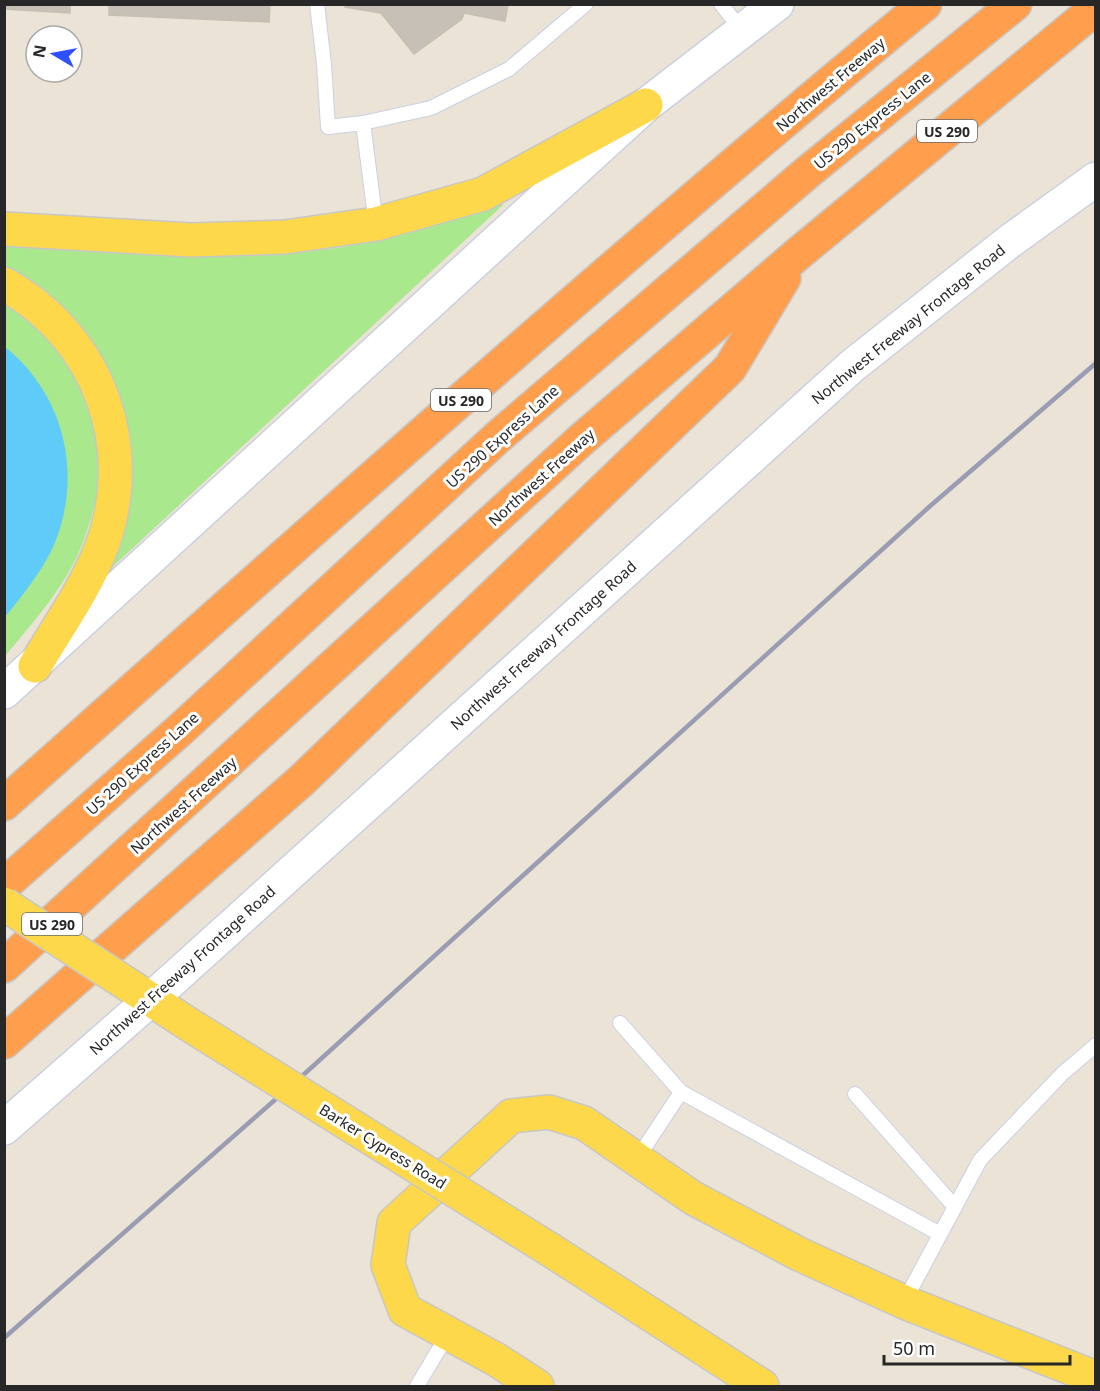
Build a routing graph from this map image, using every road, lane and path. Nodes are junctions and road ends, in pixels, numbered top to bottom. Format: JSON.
{"nodes":[{"id":1,"x":317,"y":4,"type":"edge"},
{"id":2,"x":721,"y":4,"type":"edge"},
{"id":3,"x":777,"y":4,"type":"edge"},
{"id":4,"x":925,"y":4,"type":"edge"},
{"id":5,"x":1015,"y":4,"type":"edge"},
{"id":6,"x":577,"y":7,"type":"edge"},
{"id":7,"x":1095,"y":8,"type":"edge"},
{"id":8,"x":742,"y":32,"type":"junction"},
{"id":9,"x":645,"y":105,"type":"junction"},
{"id":10,"x":363,"y":123,"type":"junction"},
{"id":11,"x":1095,"y":179,"type":"edge"},
{"id":12,"x":376,"y":224,"type":"junction"},
{"id":13,"x":4,"y":229,"type":"edge"},
{"id":14,"x":799,"y":253,"type":"junction"},
{"id":15,"x":4,"y":284,"type":"edge"},
{"id":16,"x":34,"y":666,"type":"junction"},
{"id":17,"x":4,"y":692,"type":"edge"},
{"id":18,"x":4,"y":804,"type":"edge"},
{"id":19,"x":4,"y":885,"type":"edge"},
{"id":20,"x":4,"y":904,"type":"edge"},
{"id":21,"x":4,"y":966,"type":"edge"},
{"id":22,"x":140,"y":993,"type":"junction"},
{"id":23,"x":620,"y":1023,"type":"dead end"},
{"id":24,"x":4,"y":1042,"type":"edge"},
{"id":25,"x":1095,"y":1045,"type":"edge"},
{"id":26,"x":681,"y":1092,"type":"junction"},
{"id":27,"x":855,"y":1094,"type":"dead end"},
{"id":28,"x":4,"y":1128,"type":"edge"},
{"id":29,"x":637,"y":1159,"type":"junction"},
{"id":30,"x":955,"y":1207,"type":"junction"},
{"id":31,"x":940,"y":1234,"type":"junction"},
{"id":32,"x":904,"y":1302,"type":"junction"},
{"id":33,"x":448,"y":1334,"type":"junction"},
{"id":34,"x":1095,"y":1378,"type":"edge"},
{"id":35,"x":417,"y":1386,"type":"edge"},
{"id":36,"x":537,"y":1386,"type":"edge"},
{"id":37,"x":762,"y":1386,"type":"edge"}],
"edges":[{"from":1,"to":10,"type":"lane"},
{"from":2,"to":8,"type":"lane"},
{"from":3,"to":8,"type":"main road"},
{"from":4,"to":18,"type":"highway","name":"Northwest Freeway","number":"US 290"},
{"from":5,"to":19,"type":"highway","name":"US 290 Express Lane"},
{"from":6,"to":10,"type":"lane"},
{"from":7,"to":14,"type":"highway","name":"Northwest Freeway","number":"US 290"},
{"from":8,"to":9,"type":"main road"},
{"from":9,"to":12,"type":"main road"},
{"from":9,"to":16,"type":"main road"},
{"from":10,"to":12,"type":"lane"},
{"from":11,"to":22,"type":"main road","name":"Northwest Freeway Frontage Road"},
{"from":12,"to":13,"type":"main road"},
{"from":14,"to":21,"type":"highway","name":"Northwest Freeway","number":"US 290"},
{"from":14,"to":24,"type":"highway"},
{"from":15,"to":16,"type":"main road"},
{"from":16,"to":17,"type":"main road"},
{"from":20,"to":22,"type":"main road","name":"Barker Cypress Road","bridge":true},
{"from":22,"to":28,"type":"main road","name":"Northwest Freeway Frontage Road"},
{"from":22,"to":37,"type":"main road","name":"Barker Cypress Road","bridge":true},
{"from":23,"to":26,"type":"lane"},
{"from":25,"to":30,"type":"lane"},
{"from":26,"to":29,"type":"lane"},
{"from":26,"to":31,"type":"lane"},
{"from":27,"to":30,"type":"lane"},
{"from":29,"to":32,"type":"main road"},
{"from":29,"to":33,"type":"main road"},
{"from":30,"to":31,"type":"lane"},
{"from":31,"to":32,"type":"lane"},
{"from":32,"to":34,"type":"main road"},
{"from":33,"to":35,"type":"lane"},
{"from":33,"to":36,"type":"main road"}]}
